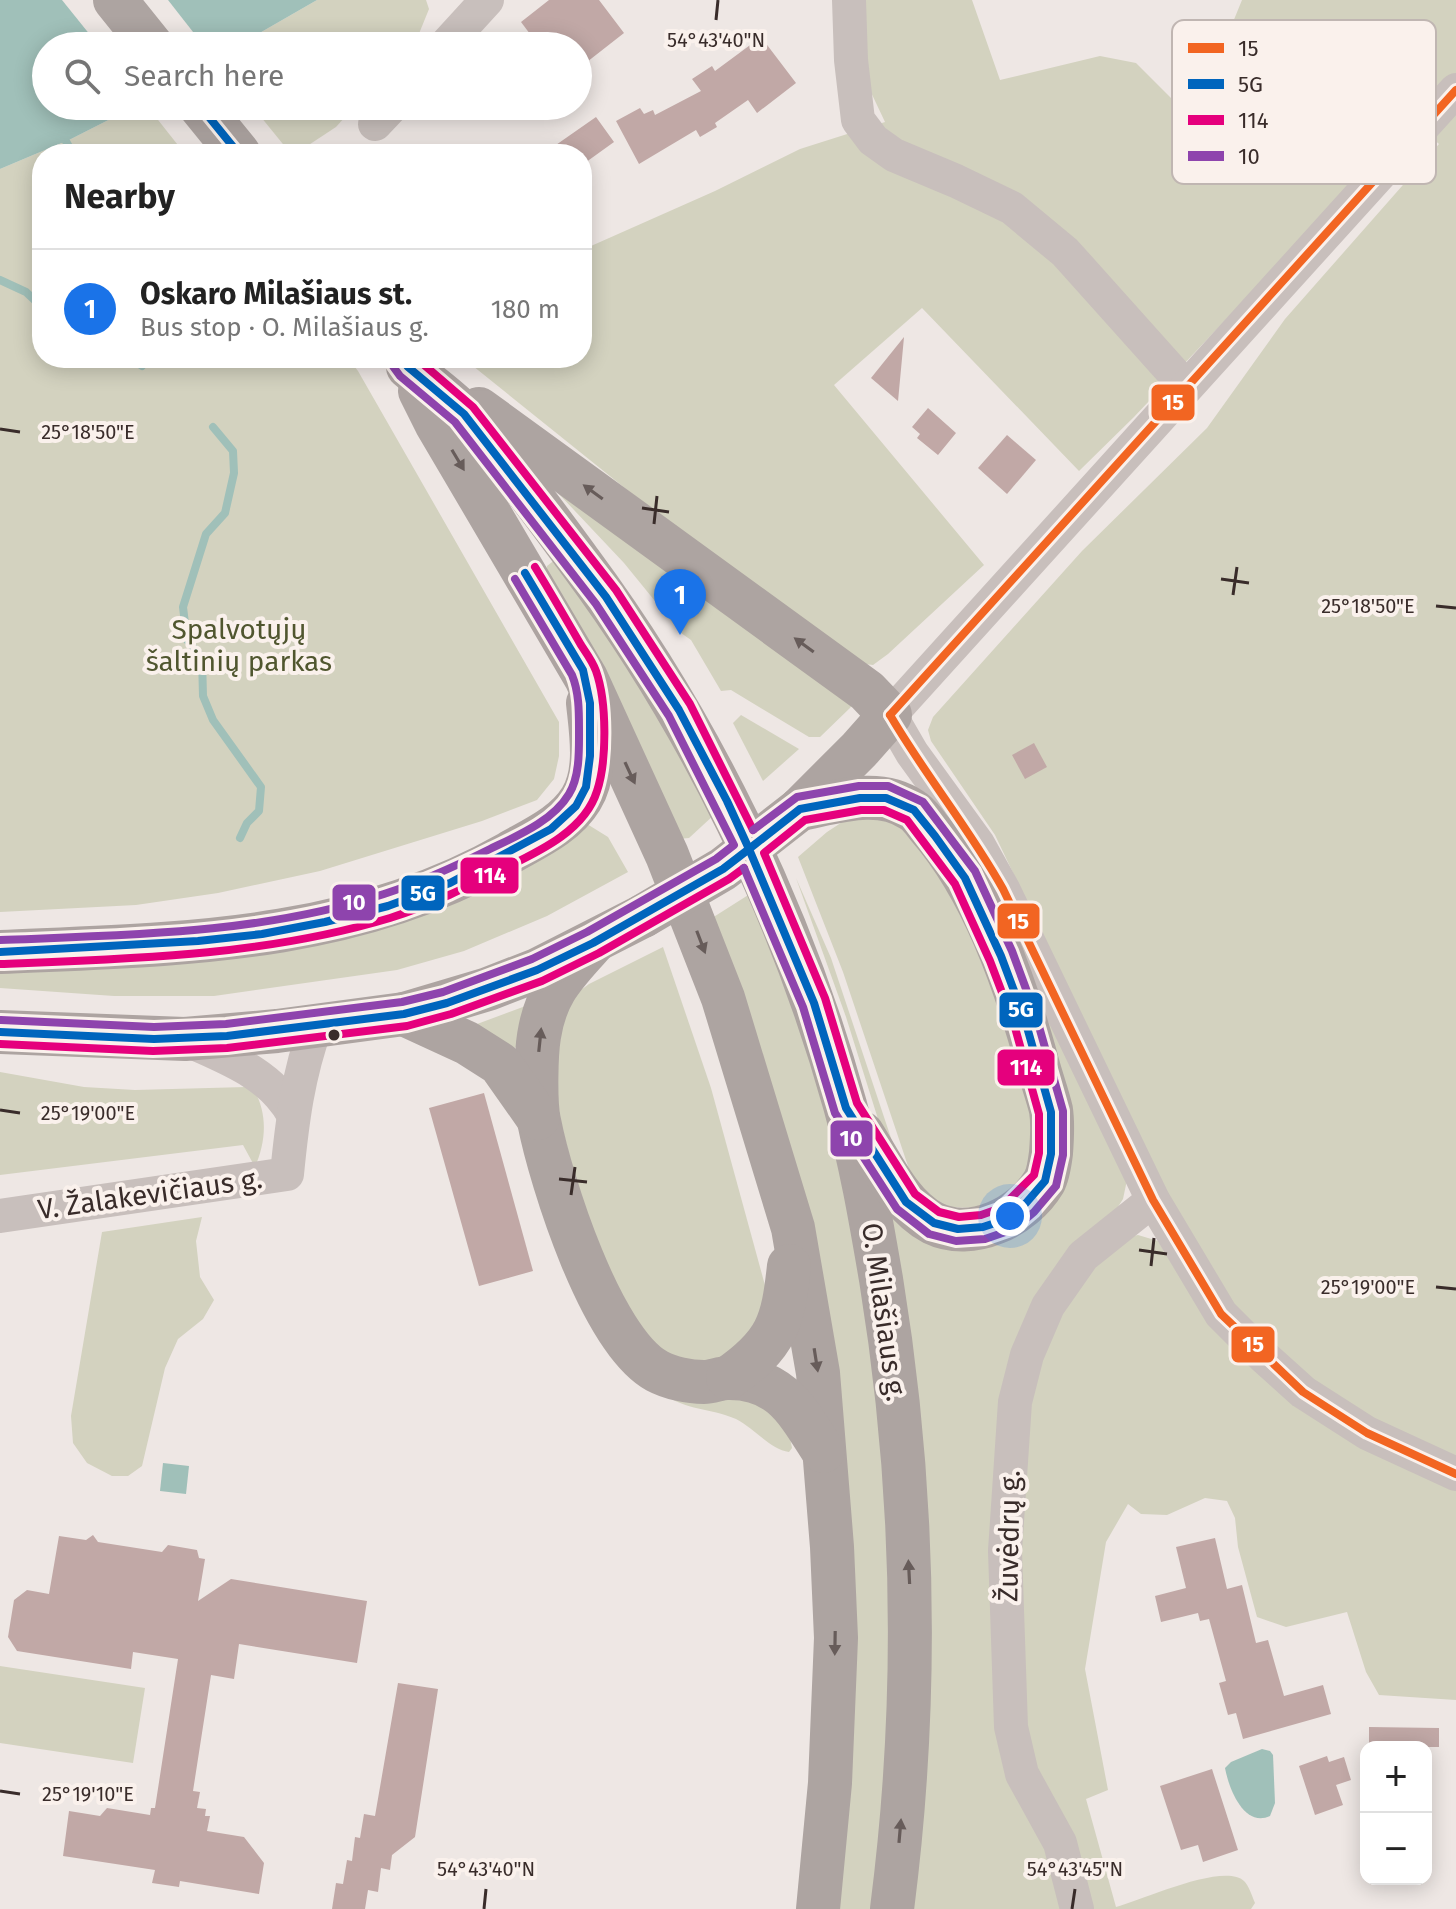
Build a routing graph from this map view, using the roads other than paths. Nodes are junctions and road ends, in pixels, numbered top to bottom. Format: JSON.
{"nodes":[{"id":1,"x":115,"y":0,"type":"edge"},
{"id":2,"x":487,"y":0,"type":"edge"},
{"id":3,"x":849,"y":0,"type":"edge"},
{"id":4,"x":141,"y":32,"type":"edge"},
{"id":5,"x":458,"y":32,"type":"edge"},
{"id":6,"x":1456,"y":90,"type":"edge"},
{"id":7,"x":1436,"y":112,"type":"edge"},
{"id":8,"x":211,"y":120,"type":"edge"},
{"id":9,"x":231,"y":144,"type":"edge"},
{"id":10,"x":1371,"y":184,"type":"edge"},
{"id":11,"x":407,"y":368,"type":"edge"},
{"id":12,"x":411,"y":368,"type":"edge"},
{"id":13,"x":414,"y":368,"type":"edge"},
{"id":14,"x":1186,"y":387,"type":"junction"},
{"id":15,"x":586,"y":678,"type":"junction"},
{"id":16,"x":890,"y":715,"type":"junction"},
{"id":17,"x":800,"y":809,"type":"junction"},
{"id":18,"x":965,"y":878,"type":"junction"},
{"id":19,"x":593,"y":943,"type":"junction"},
{"id":20,"x":0,"y":952,"type":"edge"},
{"id":21,"x":1035,"y":954,"type":"junction"},
{"id":22,"x":404,"y":1014,"type":"junction"},
{"id":23,"x":316,"y":1026,"type":"junction"},
{"id":24,"x":0,"y":1032,"type":"edge"},
{"id":25,"x":185,"y":1039,"type":"junction"},
{"id":26,"x":846,"y":1108,"type":"junction"},
{"id":27,"x":293,"y":1114,"type":"junction"},
{"id":28,"x":538,"y":1118,"type":"junction"},
{"id":29,"x":1153,"y":1200,"type":"junction"},
{"id":30,"x":0,"y":1216,"type":"edge"},
{"id":31,"x":793,"y":1228,"type":"junction"},
{"id":32,"x":728,"y":1378,"type":"junction"},
{"id":33,"x":824,"y":1453,"type":"junction"},
{"id":34,"x":1456,"y":1474,"type":"edge"},
{"id":35,"x":818,"y":1909,"type":"edge"},
{"id":36,"x":892,"y":1909,"type":"edge"},
{"id":37,"x":1077,"y":1909,"type":"edge"}],
"edges":[{"from":1,"to":4,"type":"main road"},
{"from":2,"to":5,"type":"street"},
{"from":3,"to":14,"type":"street"},
{"from":6,"to":7,"type":"street"},
{"from":8,"to":9,"type":"main road"},
{"from":10,"to":14,"type":"street"},
{"from":11,"to":15,"type":"main road","one_way":true},
{"from":12,"to":26,"type":"main road","name":"O. Milašiaus g."},
{"from":16,"to":13,"type":"main road","one_way":true},
{"from":14,"to":16,"type":"street"},
{"from":15,"to":20,"type":"main road"},
{"from":15,"to":31,"type":"main road","one_way":true},
{"from":16,"to":17,"type":"main road"},
{"from":16,"to":21,"type":"street"},
{"from":17,"to":18,"type":"main road"},
{"from":17,"to":19,"type":"main road","bridge":true},
{"from":18,"to":21,"type":"street"},
{"from":18,"to":26,"type":"main road"},
{"from":19,"to":22,"type":"main road"},
{"from":28,"to":19,"type":"main road","one_way":true},
{"from":21,"to":29,"type":"street"},
{"from":22,"to":23,"type":"main road"},
{"from":22,"to":28,"type":"main road"},
{"from":23,"to":25,"type":"main road"},
{"from":23,"to":27,"type":"street","name":"V. Žalakevičiaus g."},
{"from":24,"to":25,"type":"main road"},
{"from":25,"to":27,"type":"street"},
{"from":36,"to":26,"type":"main road","name":"O. Milašiaus g.","one_way":true},
{"from":27,"to":30,"type":"street","name":"V. Žalakevičiaus g."},
{"from":28,"to":32,"type":"main road"},
{"from":29,"to":34,"type":"street"},
{"from":29,"to":37,"type":"street","name":"Žuvėdrų g."},
{"from":31,"to":32,"type":"main road"},
{"from":31,"to":33,"type":"main road","one_way":true},
{"from":32,"to":33,"type":"main road"},
{"from":33,"to":35,"type":"main road","one_way":true}]}
